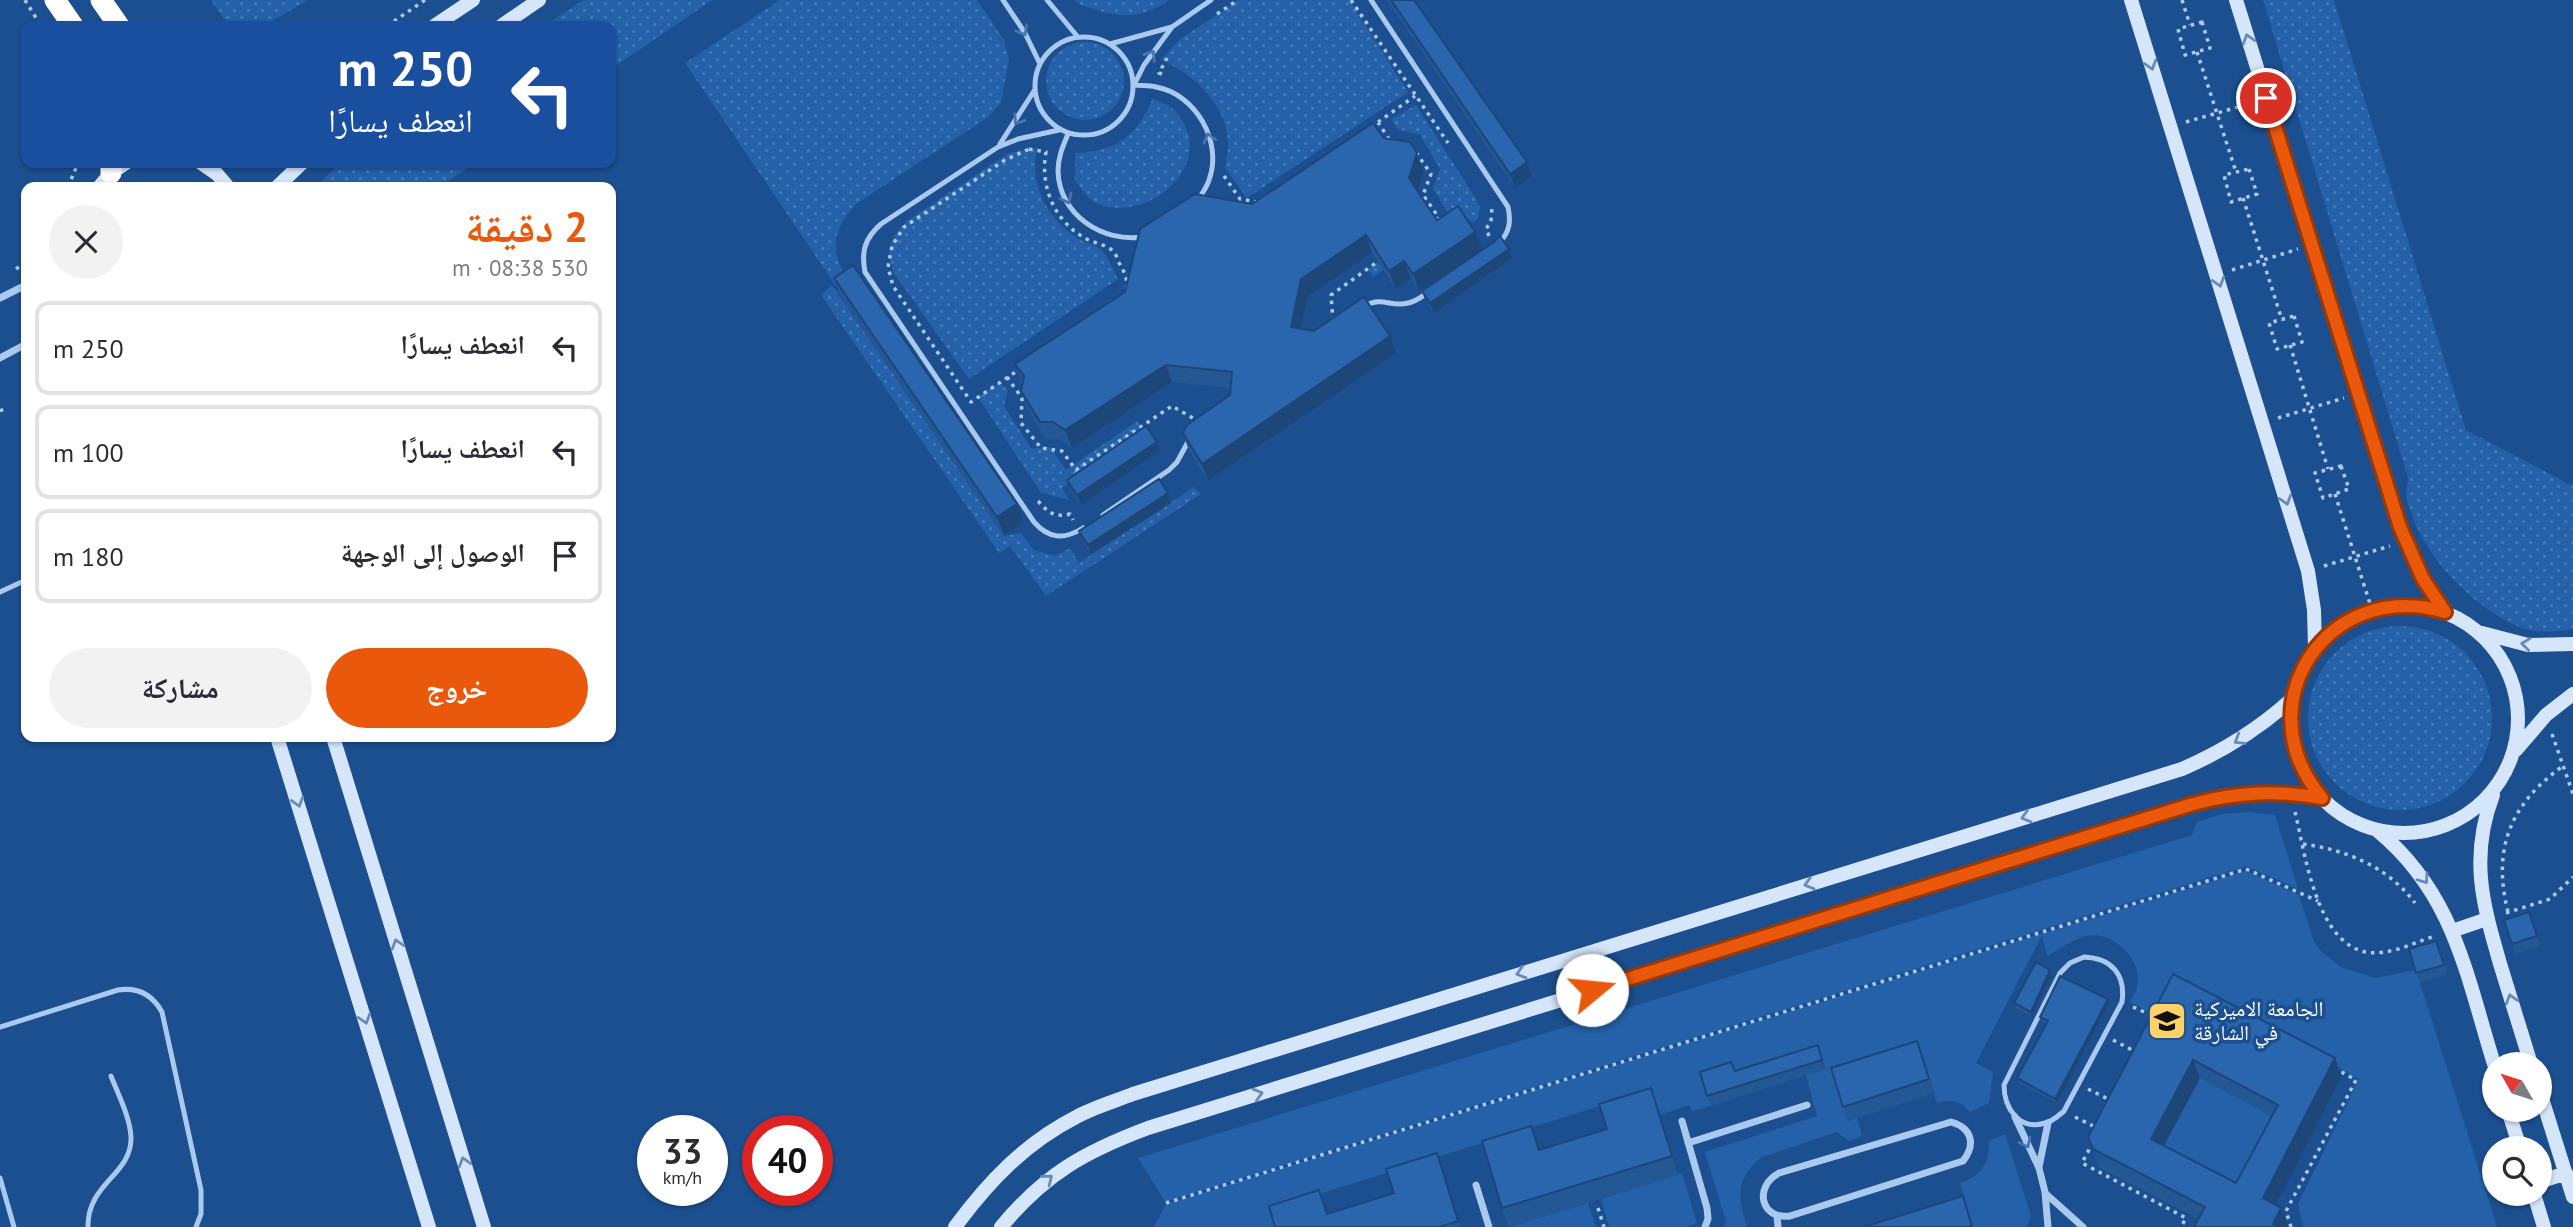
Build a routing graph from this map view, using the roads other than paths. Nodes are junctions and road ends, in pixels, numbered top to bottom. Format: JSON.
{"nodes":[{"id":1,"x":55,"y":0,"type":"edge"},
{"id":2,"x":101,"y":0,"type":"edge"},
{"id":3,"x":473,"y":0,"type":"edge"},
{"id":4,"x":539,"y":0,"type":"edge"},
{"id":5,"x":1003,"y":0,"type":"edge"},
{"id":6,"x":1047,"y":0,"type":"edge"},
{"id":7,"x":1211,"y":0,"type":"edge"},
{"id":8,"x":1371,"y":0,"type":"edge"},
{"id":9,"x":2131,"y":0,"type":"edge"},
{"id":10,"x":2236,"y":0,"type":"edge"},
{"id":11,"x":69,"y":21,"type":"edge"},
{"id":12,"x":116,"y":21,"type":"edge"},
{"id":13,"x":442,"y":21,"type":"edge"},
{"id":14,"x":508,"y":21,"type":"edge"},
{"id":15,"x":1172,"y":27,"type":"junction"},
{"id":16,"x":1077,"y":36,"type":"junction"},
{"id":17,"x":1110,"y":44,"type":"junction"},
{"id":18,"x":1040,"y":64,"type":"junction"},
{"id":19,"x":1134,"y":85,"type":"junction"},
{"id":20,"x":1034,"y":90,"type":"junction"},
{"id":21,"x":1059,"y":130,"type":"junction"},
{"id":22,"x":1068,"y":134,"type":"junction"},
{"id":23,"x":998,"y":147,"type":"junction"},
{"id":24,"x":209,"y":168,"type":"edge"},
{"id":25,"x":297,"y":168,"type":"edge"},
{"id":26,"x":224,"y":182,"type":"edge"},
{"id":27,"x":282,"y":182,"type":"edge"},
{"id":28,"x":1193,"y":207,"type":"edge"},
{"id":29,"x":1147,"y":236,"type":"edge"},
{"id":30,"x":1495,"y":247,"type":"edge"},
{"id":31,"x":1438,"y":285,"type":"edge"},
{"id":32,"x":21,"y":288,"type":"edge"},
{"id":33,"x":0,"y":298,"type":"edge"},
{"id":34,"x":1333,"y":326,"type":"edge"},
{"id":35,"x":21,"y":347,"type":"edge"},
{"id":36,"x":0,"y":358,"type":"edge"},
{"id":37,"x":1198,"y":421,"type":"edge"},
{"id":38,"x":21,"y":582,"type":"edge"},
{"id":39,"x":0,"y":592,"type":"edge"},
{"id":40,"x":2445,"y":612,"type":"junction"},
{"id":41,"x":2479,"y":632,"type":"junction"},
{"id":42,"x":2573,"y":644,"type":"edge"},
{"id":43,"x":2315,"y":648,"type":"junction"},
{"id":44,"x":2573,"y":694,"type":"edge"},
{"id":45,"x":2292,"y":698,"type":"junction"},
{"id":46,"x":279,"y":742,"type":"edge"},
{"id":47,"x":335,"y":742,"type":"edge"},
{"id":48,"x":2513,"y":754,"type":"junction"},
{"id":49,"x":2496,"y":786,"type":"junction"},
{"id":50,"x":2322,"y":798,"type":"junction"},
{"id":51,"x":2377,"y":830,"type":"junction"},
{"id":52,"x":2487,"y":919,"type":"junction"},
{"id":53,"x":2452,"y":931,"type":"junction"},
{"id":54,"x":0,"y":1027,"type":"edge"},
{"id":55,"x":2490,"y":1052,"type":"edge"},
{"id":56,"x":2527,"y":1052,"type":"edge"},
{"id":57,"x":111,"y":1076,"type":"dead end"},
{"id":58,"x":1807,"y":1105,"type":"dead end"},
{"id":59,"x":2015,"y":1117,"type":"junction"},
{"id":60,"x":1682,"y":1121,"type":"dead end"},
{"id":61,"x":2550,"y":1122,"type":"edge"},
{"id":62,"x":2048,"y":1123,"type":"junction"},
{"id":63,"x":1688,"y":1143,"type":"junction"},
{"id":64,"x":2039,"y":1168,"type":"junction"},
{"id":65,"x":2566,"y":1173,"type":"junction"},
{"id":66,"x":0,"y":1178,"type":"edge"},
{"id":67,"x":2552,"y":1178,"type":"edge"},
{"id":68,"x":1476,"y":1185,"type":"dead end"},
{"id":69,"x":2045,"y":1192,"type":"junction"},
{"id":70,"x":2573,"y":1197,"type":"edge"},
{"id":71,"x":2538,"y":1206,"type":"edge"},
{"id":72,"x":1777,"y":1216,"type":"junction"},
{"id":73,"x":14,"y":1226,"type":"edge"},
{"id":74,"x":4,"y":1227,"type":"edge"},
{"id":75,"x":88,"y":1227,"type":"edge"},
{"id":76,"x":196,"y":1227,"type":"edge"},
{"id":77,"x":429,"y":1227,"type":"edge"},
{"id":78,"x":484,"y":1227,"type":"edge"},
{"id":79,"x":955,"y":1227,"type":"edge"},
{"id":80,"x":1000,"y":1227,"type":"edge"},
{"id":81,"x":1489,"y":1227,"type":"edge"},
{"id":82,"x":1705,"y":1227,"type":"edge"},
{"id":83,"x":1777,"y":1227,"type":"edge"},
{"id":84,"x":2048,"y":1227,"type":"edge"},
{"id":85,"x":2083,"y":1227,"type":"edge"},
{"id":86,"x":2544,"y":1227,"type":"edge"}],
"edges":[{"from":1,"to":11,"type":"highway"},
{"from":2,"to":12,"type":"highway"},
{"from":3,"to":13,"type":"street"},
{"from":4,"to":14,"type":"street"},
{"from":5,"to":18,"type":"lane","one_way":true},
{"from":6,"to":16,"type":"lane"},
{"from":7,"to":15,"type":"lane"},
{"from":8,"to":30,"type":"lane"},
{"from":9,"to":43,"type":"street","one_way":true},
{"from":40,"to":10,"type":"street","one_way":true},
{"from":15,"to":17,"type":"lane"},
{"from":19,"to":15,"type":"lane","one_way":true},
{"from":16,"to":17,"type":"lane"},
{"from":16,"to":18,"type":"lane"},
{"from":17,"to":19,"type":"lane"},
{"from":18,"to":20,"type":"lane"},
{"from":19,"to":22,"type":"lane"},
{"from":28,"to":19,"type":"lane","one_way":true},
{"from":20,"to":21,"type":"lane"},
{"from":20,"to":23,"type":"lane","one_way":true},
{"from":21,"to":22,"type":"lane"},
{"from":21,"to":23,"type":"lane"},
{"from":22,"to":29,"type":"lane","one_way":true},
{"from":23,"to":37,"type":"lane"},
{"from":24,"to":26,"type":"street"},
{"from":25,"to":27,"type":"street"},
{"from":31,"to":34,"type":"lane"},
{"from":32,"to":33,"type":"street"},
{"from":35,"to":36,"type":"street"},
{"from":38,"to":39,"type":"lane"},
{"from":40,"to":41,"type":"street"},
{"from":40,"to":43,"type":"street"},
{"from":42,"to":41,"type":"street","one_way":true},
{"from":41,"to":48,"type":"street"},
{"from":43,"to":45,"type":"street"},
{"from":44,"to":48,"type":"street"},
{"from":45,"to":50,"type":"street"},
{"from":45,"to":79,"type":"street","one_way":true},
{"from":46,"to":77,"type":"street","one_way":true},
{"from":78,"to":47,"type":"street","one_way":true},
{"from":48,"to":49,"type":"street"},
{"from":49,"to":51,"type":"street"},
{"from":49,"to":52,"type":"street"},
{"from":50,"to":51,"type":"street"},
{"from":80,"to":50,"type":"street","one_way":true},
{"from":51,"to":53,"type":"street","one_way":true},
{"from":52,"to":53,"type":"street"},
{"from":56,"to":52,"type":"street","one_way":true},
{"from":53,"to":55,"type":"street"},
{"from":54,"to":76,"type":"lane"},
{"from":57,"to":75,"type":"lane"},
{"from":58,"to":63,"type":"street"},
{"from":59,"to":62,"type":"lane"},
{"from":59,"to":62,"type":"lane"},
{"from":59,"to":64,"type":"street","one_way":true},
{"from":60,"to":63,"type":"street"},
{"from":61,"to":65,"type":"street"},
{"from":62,"to":64,"type":"street"},
{"from":63,"to":82,"type":"street"},
{"from":64,"to":69,"type":"street"},
{"from":65,"to":67,"type":"street"},
{"from":65,"to":70,"type":"street"},
{"from":66,"to":73,"type":"lane"},
{"from":68,"to":81,"type":"street"},
{"from":69,"to":84,"type":"street"},
{"from":69,"to":85,"type":"street"},
{"from":71,"to":86,"type":"street"},
{"from":72,"to":72,"type":"street"},
{"from":72,"to":83,"type":"street"},
{"from":73,"to":74,"type":"lane"}]}
